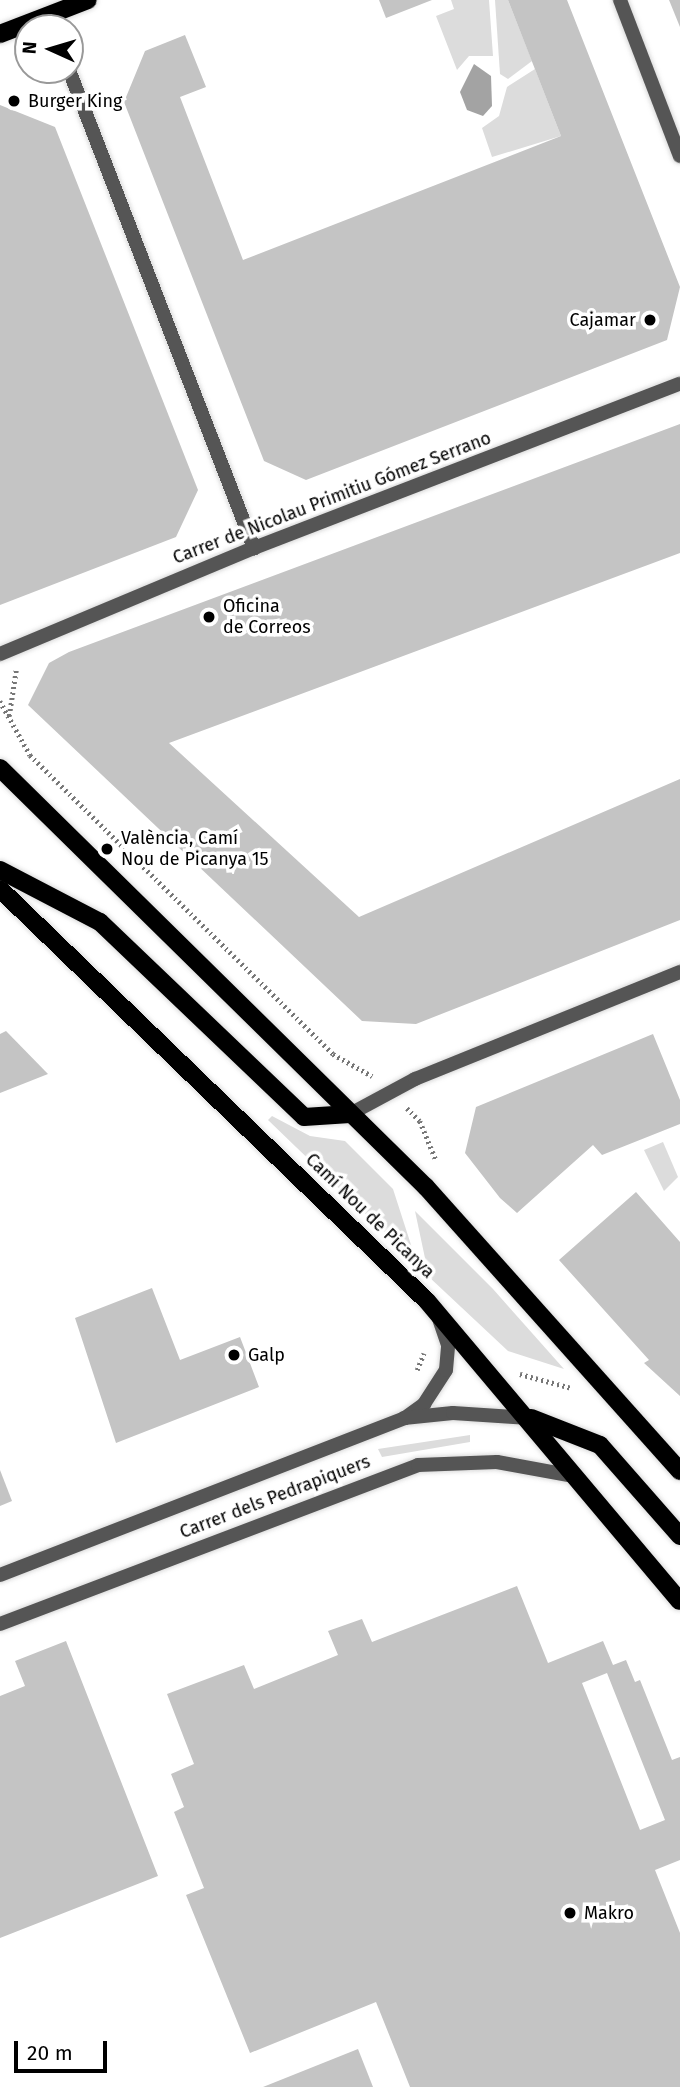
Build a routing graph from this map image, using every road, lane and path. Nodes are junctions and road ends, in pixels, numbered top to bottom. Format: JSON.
{"nodes":[{"id":1,"x":88,"y":0,"type":"edge"},
{"id":2,"x":620,"y":0,"type":"edge"},
{"id":3,"x":63,"y":14,"type":"edge"},
{"id":4,"x":74,"y":84,"type":"edge"},
{"id":5,"x":680,"y":156,"type":"edge"},
{"id":6,"x":680,"y":384,"type":"edge"},
{"id":7,"x":254,"y":548,"type":"junction"},
{"id":8,"x":29,"y":642,"type":"junction"},
{"id":9,"x":0,"y":654,"type":"edge"},
{"id":10,"x":0,"y":701,"type":"edge"},
{"id":11,"x":15,"y":738,"type":"junction"},
{"id":12,"x":0,"y":768,"type":"edge"},
{"id":13,"x":0,"y":870,"type":"edge"},
{"id":14,"x":0,"y":889,"type":"edge"},
{"id":15,"x":680,"y":972,"type":"edge"},
{"id":16,"x":372,"y":1076,"type":"dead end"},
{"id":17,"x":397,"y":1100,"type":"dead end"},
{"id":18,"x":350,"y":1114,"type":"junction"},
{"id":19,"x":441,"y":1166,"type":"dead end"},
{"id":20,"x":438,"y":1315,"type":"junction"},
{"id":21,"x":531,"y":1418,"type":"junction"},
{"id":22,"x":404,"y":1419,"type":"junction"},
{"id":23,"x":680,"y":1471,"type":"edge"},
{"id":24,"x":573,"y":1476,"type":"junction"},
{"id":25,"x":680,"y":1536,"type":"edge"},
{"id":26,"x":0,"y":1575,"type":"edge"},
{"id":27,"x":680,"y":1601,"type":"edge"},
{"id":28,"x":0,"y":1624,"type":"edge"}],
"edges":[{"from":1,"to":3,"type":"main road"},
{"from":2,"to":5,"type":"street"},
{"from":4,"to":7,"type":"street"},
{"from":6,"to":7,"type":"street","name":"Carrer de Nicolau Primitiu Gómez Serrano"},
{"from":7,"to":8,"type":"street","name":"Carrer de Nicolau Primitiu Gómez Serrano"},
{"from":8,"to":9,"type":"street","name":"Carrer de Nicolau Primitiu Gómez Serrano"},
{"from":8,"to":11,"type":"path"},
{"from":10,"to":11,"type":"path"},
{"from":11,"to":16,"type":"path"},
{"from":12,"to":18,"type":"main road"},
{"from":13,"to":18,"type":"main road"},
{"from":14,"to":20,"type":"main road","name":"Camí Nou de Picanya"},
{"from":15,"to":18,"type":"street"},
{"from":17,"to":19,"type":"path"},
{"from":18,"to":23,"type":"main road"},
{"from":20,"to":21,"type":"main road","name":"Camí Nou de Picanya"},
{"from":20,"to":22,"type":"street","name":"Carrer dels Pedrapiquers"},
{"from":21,"to":22,"type":"street","name":"Carrer dels Pedrapiquers"},
{"from":21,"to":24,"type":"main road","name":"Camí Nou de Picanya"},
{"from":21,"to":25,"type":"main road"},
{"from":22,"to":26,"type":"street","name":"Carrer dels Pedrapiquers"},
{"from":24,"to":27,"type":"main road","name":"Camí Nou de Picanya"},
{"from":24,"to":28,"type":"street","name":"Carrer dels Pedrapiquers"}]}
